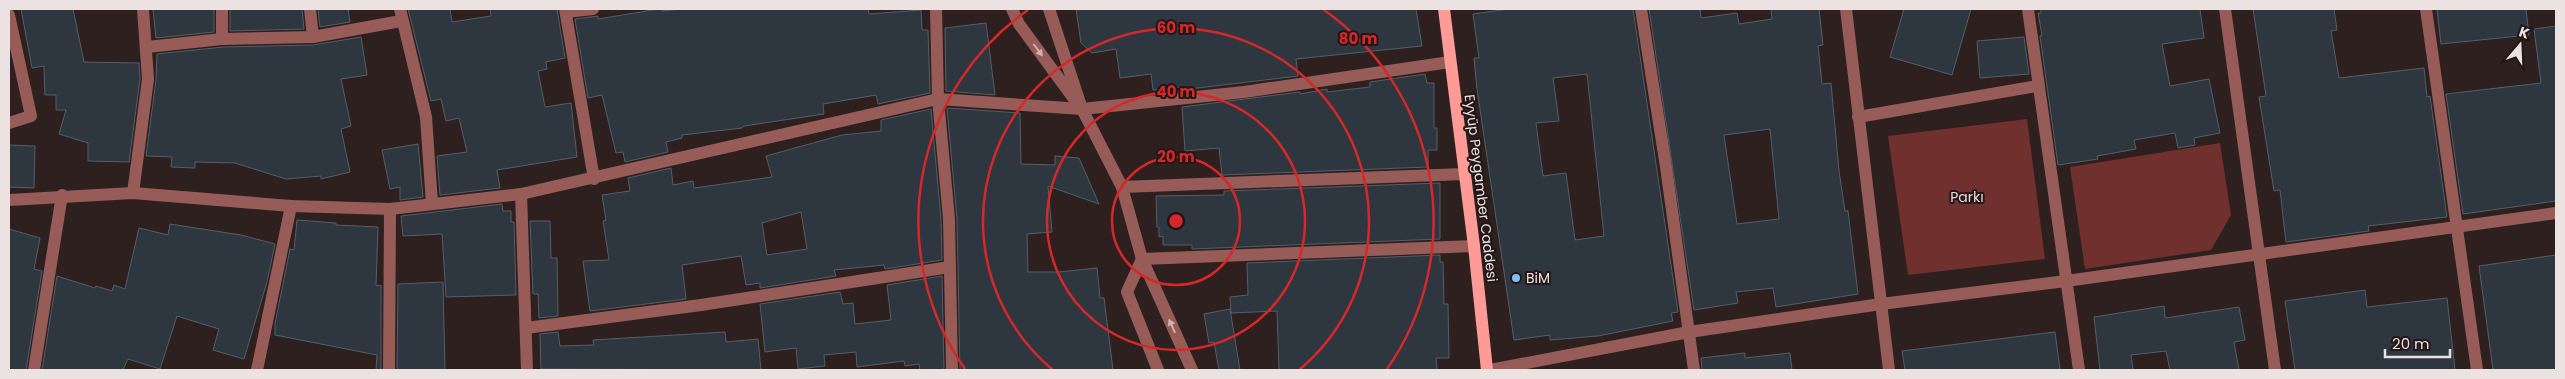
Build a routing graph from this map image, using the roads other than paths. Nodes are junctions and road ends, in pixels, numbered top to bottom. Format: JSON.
{"nodes":[{"id":1,"x":143,"y":9,"type":"edge"},
{"id":2,"x":222,"y":9,"type":"edge"},
{"id":3,"x":310,"y":9,"type":"edge"},
{"id":4,"x":593,"y":9,"type":"edge"},
{"id":5,"x":936,"y":9,"type":"edge"},
{"id":6,"x":1012,"y":9,"type":"edge"},
{"id":7,"x":1049,"y":9,"type":"edge"},
{"id":8,"x":1444,"y":9,"type":"edge"},
{"id":9,"x":1640,"y":9,"type":"edge"},
{"id":10,"x":1846,"y":9,"type":"edge"},
{"id":11,"x":2028,"y":9,"type":"edge"},
{"id":12,"x":2225,"y":9,"type":"edge"},
{"id":13,"x":2426,"y":9,"type":"edge"},
{"id":14,"x":566,"y":10,"type":"edge"},
{"id":15,"x":9,"y":15,"type":"edge"},
{"id":16,"x":400,"y":15,"type":"edge"},
{"id":17,"x":313,"y":37,"type":"junction"},
{"id":18,"x":222,"y":39,"type":"junction"},
{"id":19,"x":147,"y":47,"type":"junction"},
{"id":20,"x":1450,"y":62,"type":"junction"},
{"id":21,"x":2037,"y":86,"type":"junction"},
{"id":22,"x":938,"y":99,"type":"junction"},
{"id":23,"x":1082,"y":109,"type":"junction"},
{"id":24,"x":1858,"y":117,"type":"junction"},
{"id":25,"x":9,"y":123,"type":"edge"},
{"id":26,"x":1464,"y":174,"type":"junction"},
{"id":27,"x":594,"y":179,"type":"junction"},
{"id":28,"x":1122,"y":187,"type":"junction"},
{"id":29,"x":134,"y":193,"type":"junction"},
{"id":30,"x":521,"y":194,"type":"junction"},
{"id":31,"x":62,"y":195,"type":"junction"},
{"id":32,"x":9,"y":200,"type":"edge"},
{"id":33,"x":432,"y":204,"type":"junction"},
{"id":34,"x":291,"y":206,"type":"junction"},
{"id":35,"x":390,"y":209,"type":"junction"},
{"id":36,"x":2556,"y":213,"type":"edge"},
{"id":37,"x":2458,"y":226,"type":"junction"},
{"id":38,"x":1474,"y":246,"type":"junction"},
{"id":39,"x":2258,"y":254,"type":"junction"},
{"id":40,"x":1142,"y":259,"type":"junction"},
{"id":41,"x":950,"y":267,"type":"junction"},
{"id":42,"x":2066,"y":281,"type":"junction"},
{"id":43,"x":1881,"y":304,"type":"junction"},
{"id":44,"x":526,"y":328,"type":"junction"},
{"id":45,"x":1689,"y":332,"type":"junction"},
{"id":46,"x":34,"y":370,"type":"edge"},
{"id":47,"x":257,"y":370,"type":"edge"},
{"id":48,"x":389,"y":370,"type":"edge"},
{"id":49,"x":527,"y":370,"type":"edge"},
{"id":50,"x":952,"y":370,"type":"edge"},
{"id":51,"x":1158,"y":370,"type":"edge"},
{"id":52,"x":1192,"y":370,"type":"edge"},
{"id":53,"x":1488,"y":370,"type":"edge"},
{"id":54,"x":1694,"y":370,"type":"edge"},
{"id":55,"x":1889,"y":370,"type":"edge"},
{"id":56,"x":2079,"y":370,"type":"edge"},
{"id":57,"x":2275,"y":370,"type":"edge"},
{"id":58,"x":2477,"y":370,"type":"edge"}],
"edges":[{"from":1,"to":19,"type":"street"},
{"from":2,"to":18,"type":"street"},
{"from":3,"to":17,"type":"street"},
{"from":4,"to":14,"type":"street"},
{"from":5,"to":22,"type":"street"},
{"from":6,"to":23,"type":"street","one_way":true},
{"from":7,"to":23,"type":"street"},
{"from":8,"to":20,"type":"main road","name":"Eyyüp Peygamber Caddesi"},
{"from":9,"to":45,"type":"street"},
{"from":10,"to":24,"type":"street"},
{"from":11,"to":21,"type":"street"},
{"from":12,"to":39,"type":"street"},
{"from":13,"to":37,"type":"street"},
{"from":14,"to":27,"type":"street"},
{"from":15,"to":25,"type":"street"},
{"from":16,"to":17,"type":"street"},
{"from":16,"to":33,"type":"street"},
{"from":17,"to":18,"type":"street"},
{"from":18,"to":19,"type":"street"},
{"from":19,"to":29,"type":"street"},
{"from":20,"to":23,"type":"street"},
{"from":20,"to":26,"type":"main road","name":"Eyyüp Peygamber Caddesi"},
{"from":21,"to":24,"type":"street"},
{"from":21,"to":42,"type":"street"},
{"from":22,"to":23,"type":"street"},
{"from":22,"to":27,"type":"street"},
{"from":22,"to":41,"type":"street"},
{"from":23,"to":28,"type":"street"},
{"from":24,"to":43,"type":"street"},
{"from":26,"to":28,"type":"street"},
{"from":26,"to":38,"type":"main road","name":"Eyyüp Peygamber Caddesi"},
{"from":27,"to":30,"type":"street"},
{"from":28,"to":40,"type":"street"},
{"from":29,"to":31,"type":"street"},
{"from":29,"to":34,"type":"street"},
{"from":30,"to":33,"type":"street"},
{"from":30,"to":44,"type":"street"},
{"from":31,"to":32,"type":"street"},
{"from":31,"to":46,"type":"street"},
{"from":33,"to":35,"type":"street"},
{"from":34,"to":35,"type":"street"},
{"from":34,"to":47,"type":"street"},
{"from":35,"to":48,"type":"street"},
{"from":36,"to":37,"type":"street"},
{"from":37,"to":39,"type":"street"},
{"from":37,"to":58,"type":"street"},
{"from":38,"to":40,"type":"street"},
{"from":38,"to":53,"type":"main road","name":"Eyyüp Peygamber Caddesi"},
{"from":39,"to":42,"type":"street"},
{"from":39,"to":57,"type":"street"},
{"from":40,"to":51,"type":"street"},
{"from":52,"to":40,"type":"street","one_way":true},
{"from":41,"to":44,"type":"street"},
{"from":41,"to":50,"type":"street"},
{"from":42,"to":43,"type":"street"},
{"from":42,"to":56,"type":"street"},
{"from":43,"to":45,"type":"street"},
{"from":43,"to":55,"type":"street"},
{"from":44,"to":49,"type":"street"},
{"from":45,"to":53,"type":"street"},
{"from":45,"to":54,"type":"street"}]}
